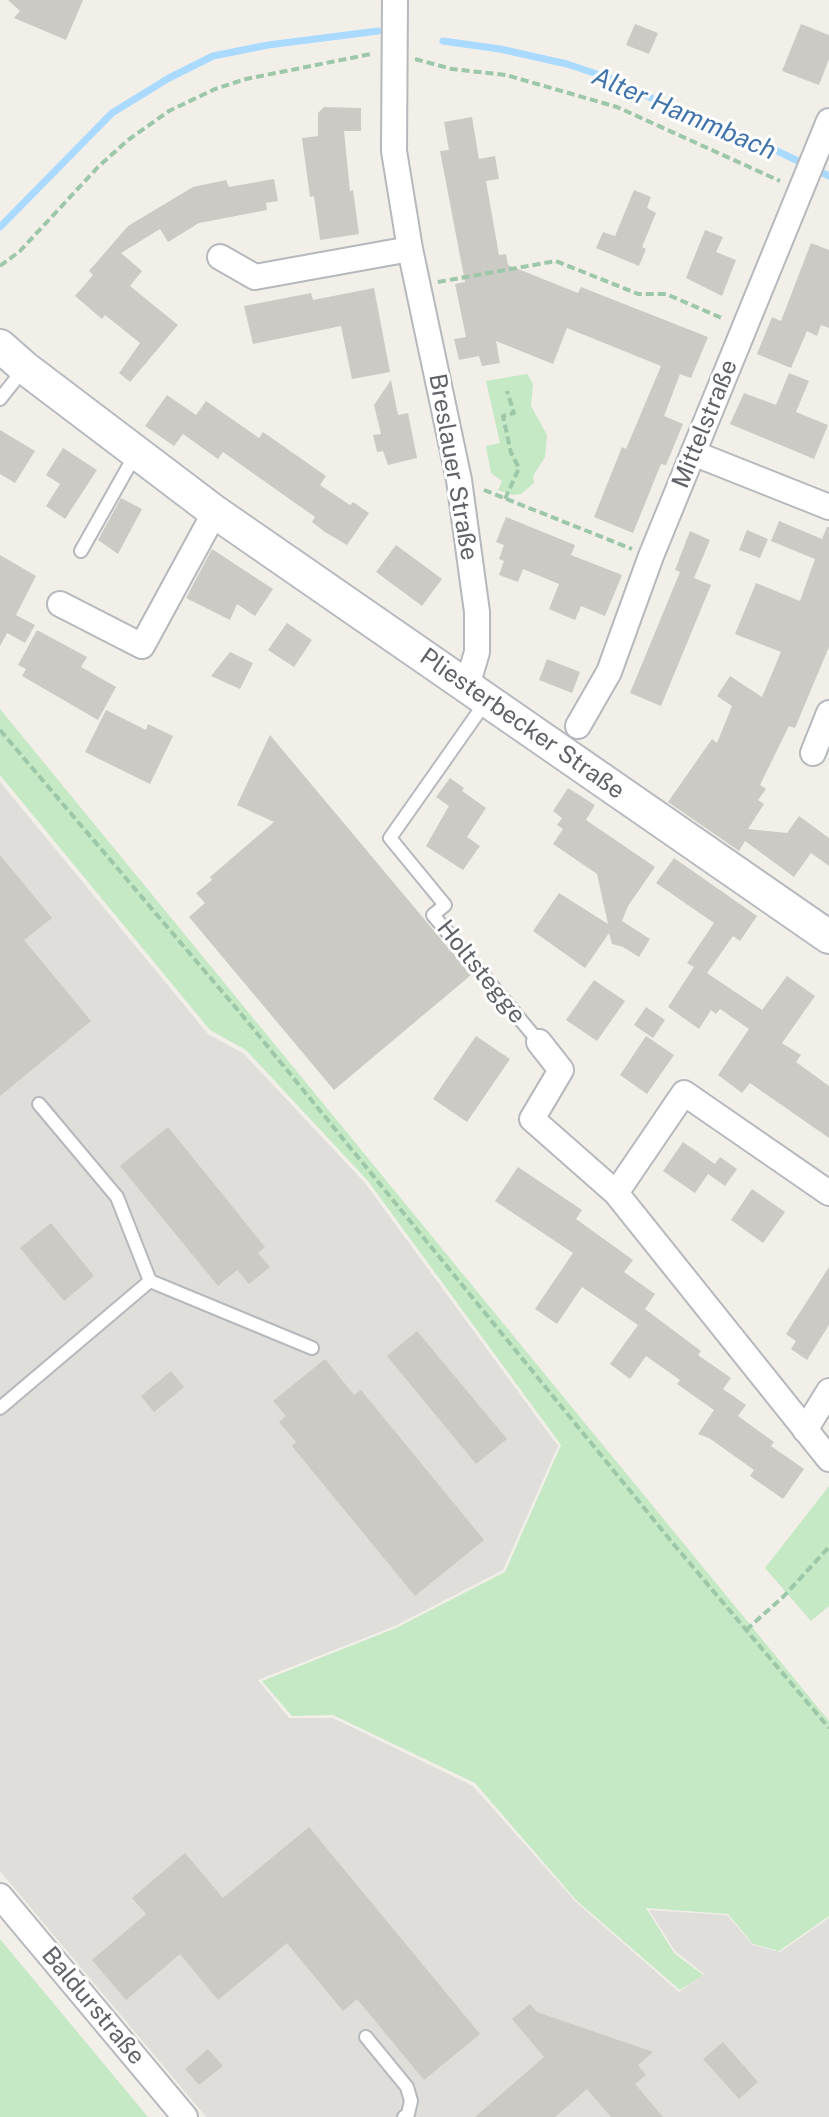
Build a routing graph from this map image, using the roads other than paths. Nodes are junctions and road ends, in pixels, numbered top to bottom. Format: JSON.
{"nodes":[{"id":1,"x":395,"y":0,"type":"edge"},
{"id":2,"x":826,"y":128,"type":"edge"},
{"id":3,"x":410,"y":249,"type":"junction"},
{"id":4,"x":220,"y":257,"type":"dead end"},
{"id":5,"x":0,"y":346,"type":"edge"},
{"id":6,"x":25,"y":368,"type":"junction"},
{"id":7,"x":0,"y":399,"type":"edge"},
{"id":8,"x":137,"y":452,"type":"junction"},
{"id":9,"x":693,"y":453,"type":"junction"},
{"id":10,"x":829,"y":507,"type":"edge"},
{"id":11,"x":215,"y":512,"type":"junction"},
{"id":12,"x":81,"y":551,"type":"dead end"},
{"id":13,"x":60,"y":604,"type":"dead end"},
{"id":14,"x":477,"y":693,"type":"junction"},
{"id":15,"x":829,"y":713,"type":"edge"},
{"id":16,"x":578,"y":726,"type":"dead end"},
{"id":17,"x":813,"y":753,"type":"dead end"},
{"id":18,"x":829,"y":937,"type":"edge"},
{"id":19,"x":539,"y":1042,"type":"joint"},
{"id":20,"x":39,"y":1104,"type":"dead end"},
{"id":21,"x":616,"y":1193,"type":"junction"},
{"id":22,"x":829,"y":1193,"type":"edge"},
{"id":23,"x":150,"y":1281,"type":"junction"},
{"id":24,"x":312,"y":1348,"type":"dead end"},
{"id":25,"x":829,"y":1391,"type":"edge"},
{"id":26,"x":3,"y":1401,"type":"edge"},
{"id":27,"x":805,"y":1430,"type":"junction"},
{"id":28,"x":829,"y":1459,"type":"edge"},
{"id":29,"x":0,"y":1896,"type":"edge"},
{"id":30,"x":366,"y":2037,"type":"dead end"},
{"id":31,"x":185,"y":2117,"type":"edge"},
{"id":32,"x":404,"y":2117,"type":"edge"}],
"edges":[{"from":1,"to":3,"type":"street","name":"Breslauer Straße"},
{"from":2,"to":9,"type":"street","name":"Mittelstraße"},
{"from":3,"to":4,"type":"street"},
{"from":3,"to":14,"type":"street","name":"Breslauer Straße"},
{"from":5,"to":6,"type":"main road","name":"Pliesterbecker Straße"},
{"from":6,"to":7,"type":"lane"},
{"from":6,"to":8,"type":"main road","name":"Pliesterbecker Straße"},
{"from":8,"to":11,"type":"main road","name":"Pliesterbecker Straße"},
{"from":8,"to":12,"type":"lane"},
{"from":9,"to":10,"type":"street"},
{"from":9,"to":16,"type":"street","name":"Mittelstraße"},
{"from":11,"to":13,"type":"street"},
{"from":11,"to":14,"type":"main road","name":"Pliesterbecker Straße"},
{"from":14,"to":18,"type":"main road","name":"Pliesterbecker Straße"},
{"from":14,"to":19,"type":"lane","name":"Holtstegge"},
{"from":15,"to":17,"type":"street"},
{"from":19,"to":21,"type":"street","name":"Holtstegge"},
{"from":20,"to":23,"type":"lane"},
{"from":21,"to":22,"type":"street"},
{"from":21,"to":27,"type":"street","name":"Holtstegge"},
{"from":23,"to":24,"type":"lane"},
{"from":23,"to":26,"type":"lane"},
{"from":25,"to":27,"type":"street"},
{"from":27,"to":28,"type":"street","name":"Holtstegge"},
{"from":29,"to":31,"type":"street","name":"Baldurstraße"},
{"from":30,"to":32,"type":"lane"}]}
